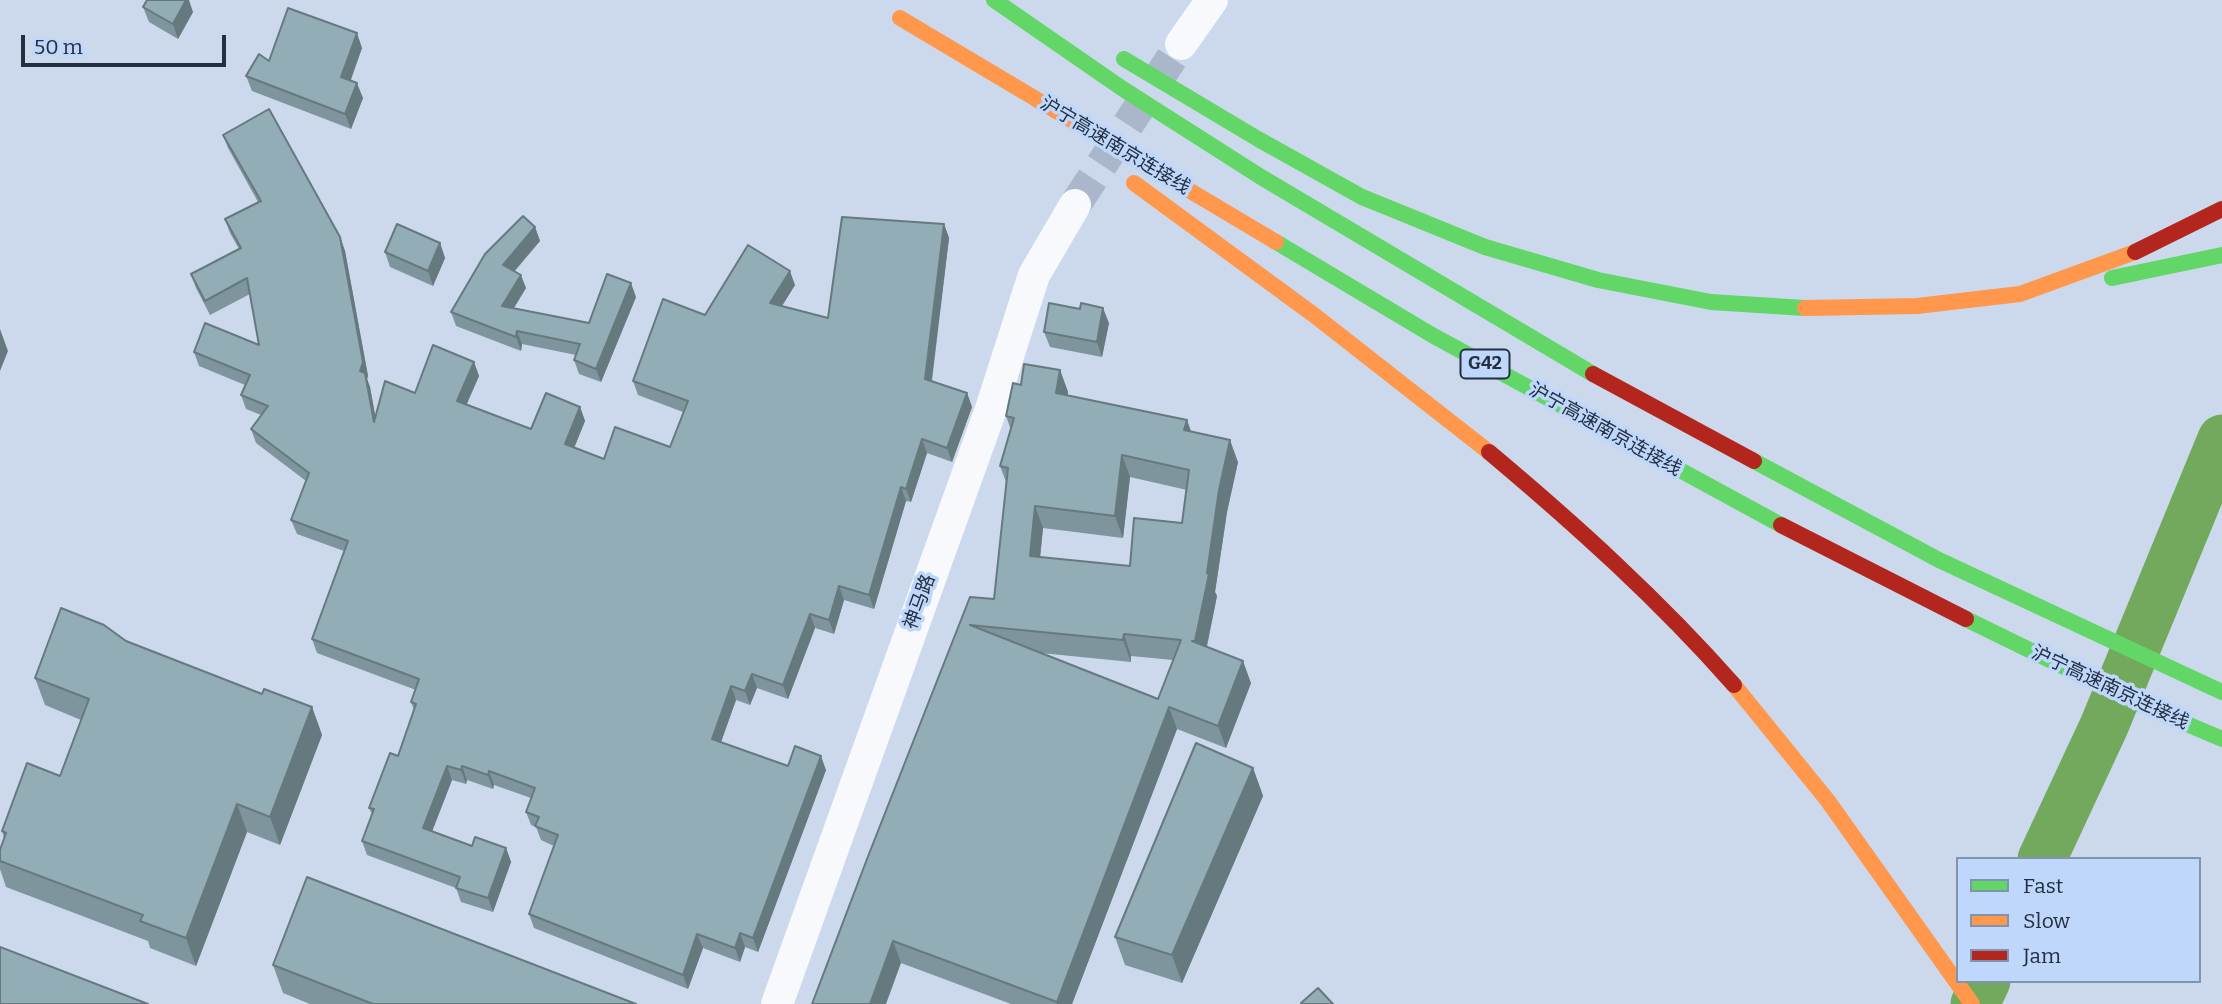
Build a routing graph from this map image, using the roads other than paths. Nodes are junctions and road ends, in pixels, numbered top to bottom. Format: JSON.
{"nodes":[{"id":1,"x":994,"y":0,"type":"edge"},
{"id":2,"x":1212,"y":0,"type":"edge"},
{"id":3,"x":884,"y":6,"type":"dead end"},
{"id":4,"x":901,"y":18,"type":"junction"},
{"id":5,"x":1181,"y":44,"type":"tunnel mouth"},
{"id":6,"x":1112,"y":50,"type":"dead end"},
{"id":7,"x":1068,"y":137,"type":"dead end"},
{"id":8,"x":1124,"y":176,"type":"dead end"},
{"id":9,"x":1074,"y":205,"type":"tunnel mouth"},
{"id":10,"x":2222,"y":209,"type":"edge"},
{"id":11,"x":2219,"y":256,"type":"edge"},
{"id":12,"x":2020,"y":294,"type":"junction"},
{"id":13,"x":2222,"y":692,"type":"edge"},
{"id":14,"x":2222,"y":739,"type":"edge"},
{"id":15,"x":1956,"y":981,"type":"edge"},
{"id":16,"x":1958,"y":983,"type":"edge"},
{"id":17,"x":777,"y":1004,"type":"edge"},
{"id":18,"x":1972,"y":1004,"type":"edge"}],
"edges":[{"from":1,"to":13,"type":"highway","number":"G42"},
{"from":2,"to":5,"type":"street"},
{"from":3,"to":4,"type":"highway","number":"G42"},
{"from":4,"to":7,"type":"highway","number":"G42"},
{"from":4,"to":14,"type":"highway","name":"沪宁高速南京连接线","number":"G42"},
{"from":6,"to":12,"type":"highway"},
{"from":8,"to":15,"type":"highway"},
{"from":9,"to":17,"type":"street","name":"神马路"},
{"from":10,"to":12,"type":"highway"},
{"from":11,"to":12,"type":"highway"},
{"from":16,"to":18,"type":"highway"}]}
